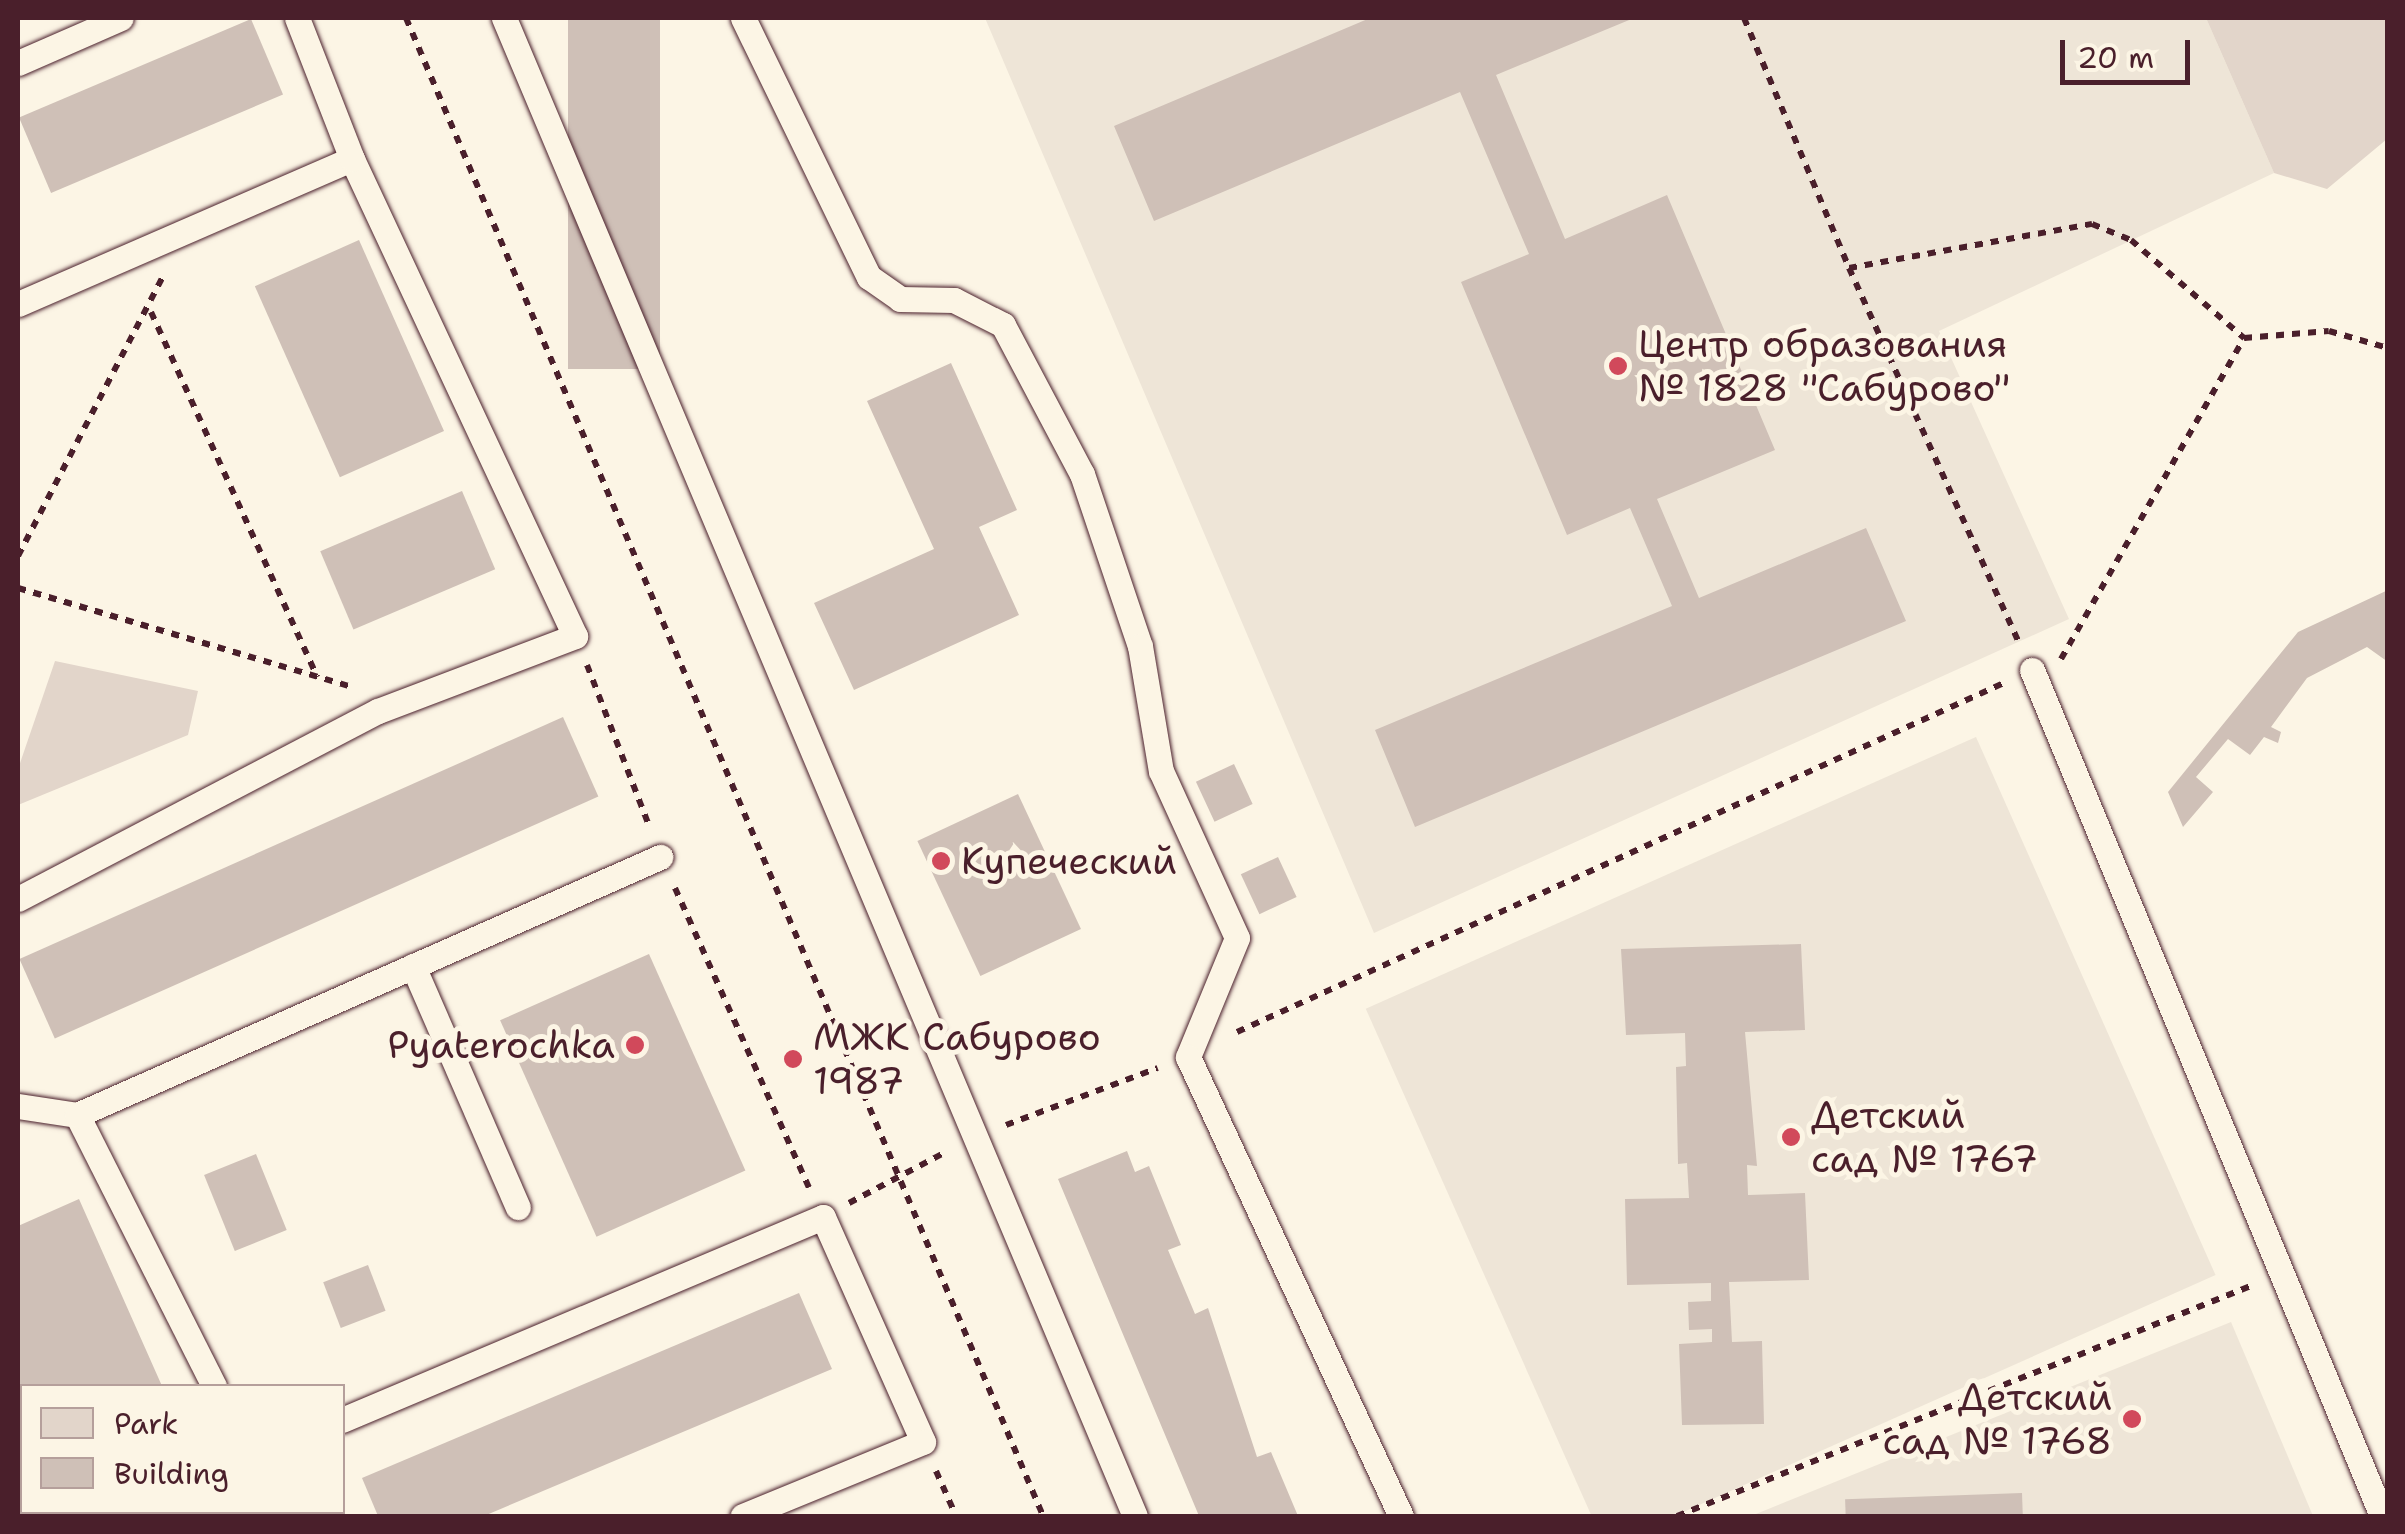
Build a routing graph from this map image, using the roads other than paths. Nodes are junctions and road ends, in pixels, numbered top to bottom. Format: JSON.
{"nodes":[{"id":1,"x":122,"y":18,"type":"edge"},
{"id":2,"x":297,"y":18,"type":"edge"},
{"id":3,"x":504,"y":18,"type":"edge"},
{"id":4,"x":742,"y":18,"type":"edge"},
{"id":5,"x":18,"y":63,"type":"edge"},
{"id":6,"x":352,"y":159,"type":"junction"},
{"id":7,"x":18,"y":304,"type":"edge"},
{"id":8,"x":2032,"y":670,"type":"road end"},
{"id":9,"x":660,"y":857,"type":"road end"},
{"id":10,"x":18,"y":900,"type":"edge"},
{"id":11,"x":413,"y":966,"type":"junction"},
{"id":12,"x":18,"y":1106,"type":"edge"},
{"id":13,"x":77,"y":1115,"type":"junction"},
{"id":14,"x":518,"y":1207,"type":"dead end"},
{"id":15,"x":213,"y":1384,"type":"edge"},
{"id":16,"x":345,"y":1419,"type":"edge"},
{"id":17,"x":743,"y":1516,"type":"edge"},
{"id":18,"x":1135,"y":1516,"type":"edge"},
{"id":19,"x":1400,"y":1516,"type":"edge"},
{"id":20,"x":2382,"y":1516,"type":"edge"}],
"edges":[{"from":1,"to":5,"type":"lane"},
{"from":2,"to":6,"type":"lane"},
{"from":3,"to":18,"type":"lane"},
{"from":4,"to":19,"type":"lane"},
{"from":6,"to":7,"type":"lane"},
{"from":6,"to":10,"type":"lane"},
{"from":8,"to":20,"type":"lane"},
{"from":9,"to":11,"type":"lane"},
{"from":11,"to":13,"type":"lane"},
{"from":11,"to":14,"type":"lane"},
{"from":12,"to":13,"type":"lane"},
{"from":13,"to":15,"type":"lane"},
{"from":16,"to":17,"type":"lane"}]}
